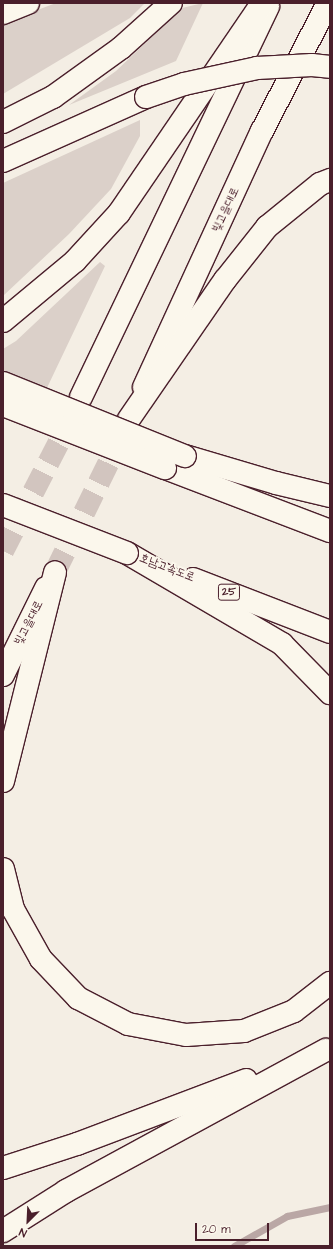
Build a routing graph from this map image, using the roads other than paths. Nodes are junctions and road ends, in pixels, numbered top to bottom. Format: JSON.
{"nodes":[{"id":1,"x":28,"y":3,"type":"edge"},
{"id":2,"x":171,"y":3,"type":"edge"},
{"id":3,"x":262,"y":3,"type":"edge"},
{"id":4,"x":269,"y":3,"type":"edge"},
{"id":5,"x":328,"y":3,"type":"edge"},
{"id":6,"x":3,"y":13,"type":"edge"},
{"id":7,"x":330,"y":67,"type":"edge"},
{"id":8,"x":3,"y":122,"type":"edge"},
{"id":9,"x":3,"y":161,"type":"edge"},
{"id":10,"x":330,"y":180,"type":"edge"},
{"id":11,"x":3,"y":321,"type":"edge"},
{"id":12,"x":3,"y":383,"type":"edge"},
{"id":13,"x":81,"y":398,"type":"tunnel mouth"},
{"id":14,"x":3,"y":405,"type":"edge"},
{"id":15,"x":330,"y":496,"type":"edge"},
{"id":16,"x":3,"y":505,"type":"edge"},
{"id":17,"x":330,"y":531,"type":"edge"},
{"id":18,"x":127,"y":553,"type":"junction"},
{"id":19,"x":330,"y":632,"type":"edge"},
{"id":20,"x":3,"y":675,"type":"edge"},
{"id":21,"x":330,"y":693,"type":"edge"},
{"id":22,"x":3,"y":780,"type":"edge"},
{"id":23,"x":3,"y":869,"type":"edge"},
{"id":24,"x":330,"y":983,"type":"edge"},
{"id":25,"x":328,"y":1049,"type":"edge"},
{"id":26,"x":3,"y":1168,"type":"edge"},
{"id":27,"x":3,"y":1231,"type":"edge"}],
"edges":[{"from":1,"to":6,"type":"main road"},
{"from":2,"to":8,"type":"main road"},
{"from":3,"to":11,"type":"main road"},
{"from":4,"to":13,"type":"main road"},
{"from":5,"to":10,"type":"main road","name":"빛고을대로"},
{"from":7,"to":9,"type":"main road","bridge":true},
{"from":12,"to":15,"type":"main road","bridge":true},
{"from":14,"to":17,"type":"main road","bridge":true},
{"from":16,"to":18,"type":"main road","name":"호남고속도로","number":"25","bridge":true},
{"from":18,"to":19,"type":"main road","name":"호남고속도로","number":"25"},
{"from":18,"to":21,"type":"main road"},
{"from":20,"to":22,"type":"main road","name":"빛고을대로"},
{"from":23,"to":24,"type":"main road"},
{"from":25,"to":26,"type":"main road"},
{"from":25,"to":27,"type":"main road"}]}
